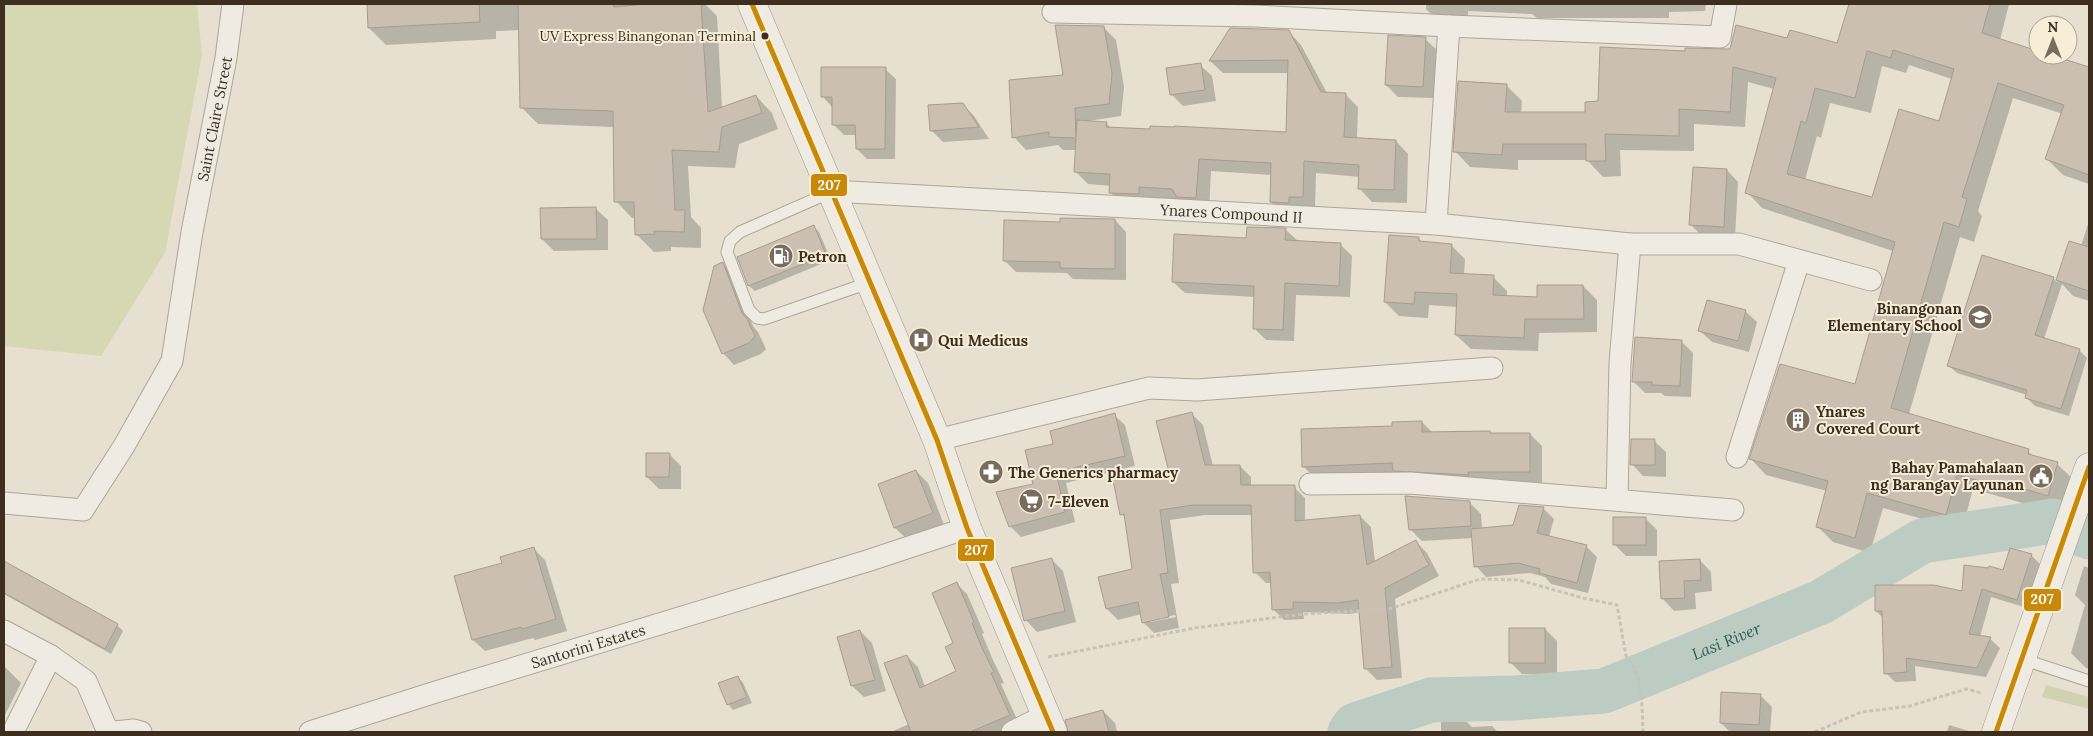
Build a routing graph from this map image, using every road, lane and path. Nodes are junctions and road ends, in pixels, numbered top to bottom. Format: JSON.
{"nodes":[{"id":1,"x":233,"y":4,"type":"edge"},
{"id":2,"x":752,"y":4,"type":"edge"},
{"id":3,"x":1726,"y":4,"type":"edge"},
{"id":4,"x":1053,"y":12,"type":"dead end"},
{"id":5,"x":1449,"y":26,"type":"junction"},
{"id":6,"x":832,"y":191,"type":"junction"},
{"id":7,"x":1436,"y":224,"type":"junction"},
{"id":8,"x":1630,"y":244,"type":"junction"},
{"id":9,"x":1799,"y":261,"type":"junction"},
{"id":10,"x":1870,"y":280,"type":"dead end"},
{"id":11,"x":871,"y":282,"type":"junction"},
{"id":12,"x":1492,"y":368,"type":"dead end"},
{"id":13,"x":937,"y":440,"type":"junction"},
{"id":14,"x":1737,"y":457,"type":"dead end"},
{"id":15,"x":2089,"y":467,"type":"edge"},
{"id":16,"x":1310,"y":484,"type":"dead end"},
{"id":17,"x":1617,"y":500,"type":"junction"},
{"id":18,"x":4,"y":503,"type":"edge"},
{"id":19,"x":1733,"y":510,"type":"dead end"},
{"id":20,"x":967,"y":528,"type":"junction"},
{"id":21,"x":4,"y":630,"type":"edge"},
{"id":22,"x":51,"y":656,"type":"junction"},
{"id":23,"x":2022,"y":659,"type":"junction"},
{"id":24,"x":1023,"y":662,"type":"junction"},
{"id":25,"x":2089,"y":681,"type":"edge"},
{"id":26,"x":2007,"y":700,"type":"junction"},
{"id":27,"x":1050,"y":724,"type":"edge"},
{"id":28,"x":14,"y":732,"type":"edge"},
{"id":29,"x":108,"y":732,"type":"edge"},
{"id":30,"x":115,"y":732,"type":"edge"},
{"id":31,"x":141,"y":732,"type":"edge"},
{"id":32,"x":310,"y":732,"type":"edge"},
{"id":33,"x":1012,"y":732,"type":"edge"},
{"id":34,"x":1643,"y":732,"type":"edge"},
{"id":35,"x":1815,"y":732,"type":"edge"},
{"id":36,"x":1996,"y":732,"type":"edge"}],
"edges":[{"from":1,"to":18,"type":"street","name":"Saint Claire Street"},
{"from":2,"to":6,"type":"main road"},
{"from":3,"to":5,"type":"street"},
{"from":4,"to":5,"type":"street"},
{"from":5,"to":7,"type":"street"},
{"from":6,"to":7,"type":"street","name":"Ynares Compound II"},
{"from":6,"to":11,"type":"main road"},
{"from":6,"to":11,"type":"lane"},
{"from":7,"to":8,"type":"street","name":"Ynares Compound II"},
{"from":8,"to":9,"type":"street","name":"Ynares Compound II"},
{"from":8,"to":17,"type":"street"},
{"from":9,"to":10,"type":"street","name":"Ynares Compound II"},
{"from":9,"to":14,"type":"street"},
{"from":11,"to":13,"type":"main road"},
{"from":12,"to":13,"type":"street"},
{"from":13,"to":20,"type":"main road"},
{"from":15,"to":23,"type":"main road"},
{"from":16,"to":17,"type":"street"},
{"from":17,"to":19,"type":"street"},
{"from":20,"to":24,"type":"main road"},
{"from":20,"to":32,"type":"street","name":"Santorini Estates"},
{"from":21,"to":22,"type":"street"},
{"from":22,"to":28,"type":"street"},
{"from":22,"to":29,"type":"street"},
{"from":23,"to":25,"type":"lane"},
{"from":23,"to":26,"type":"main road"},
{"from":24,"to":27,"type":"main road"},
{"from":24,"to":34,"type":"path"},
{"from":26,"to":35,"type":"path"},
{"from":26,"to":36,"type":"main road"},
{"from":27,"to":33,"type":"street"},
{"from":30,"to":31,"type":"street"}]}
